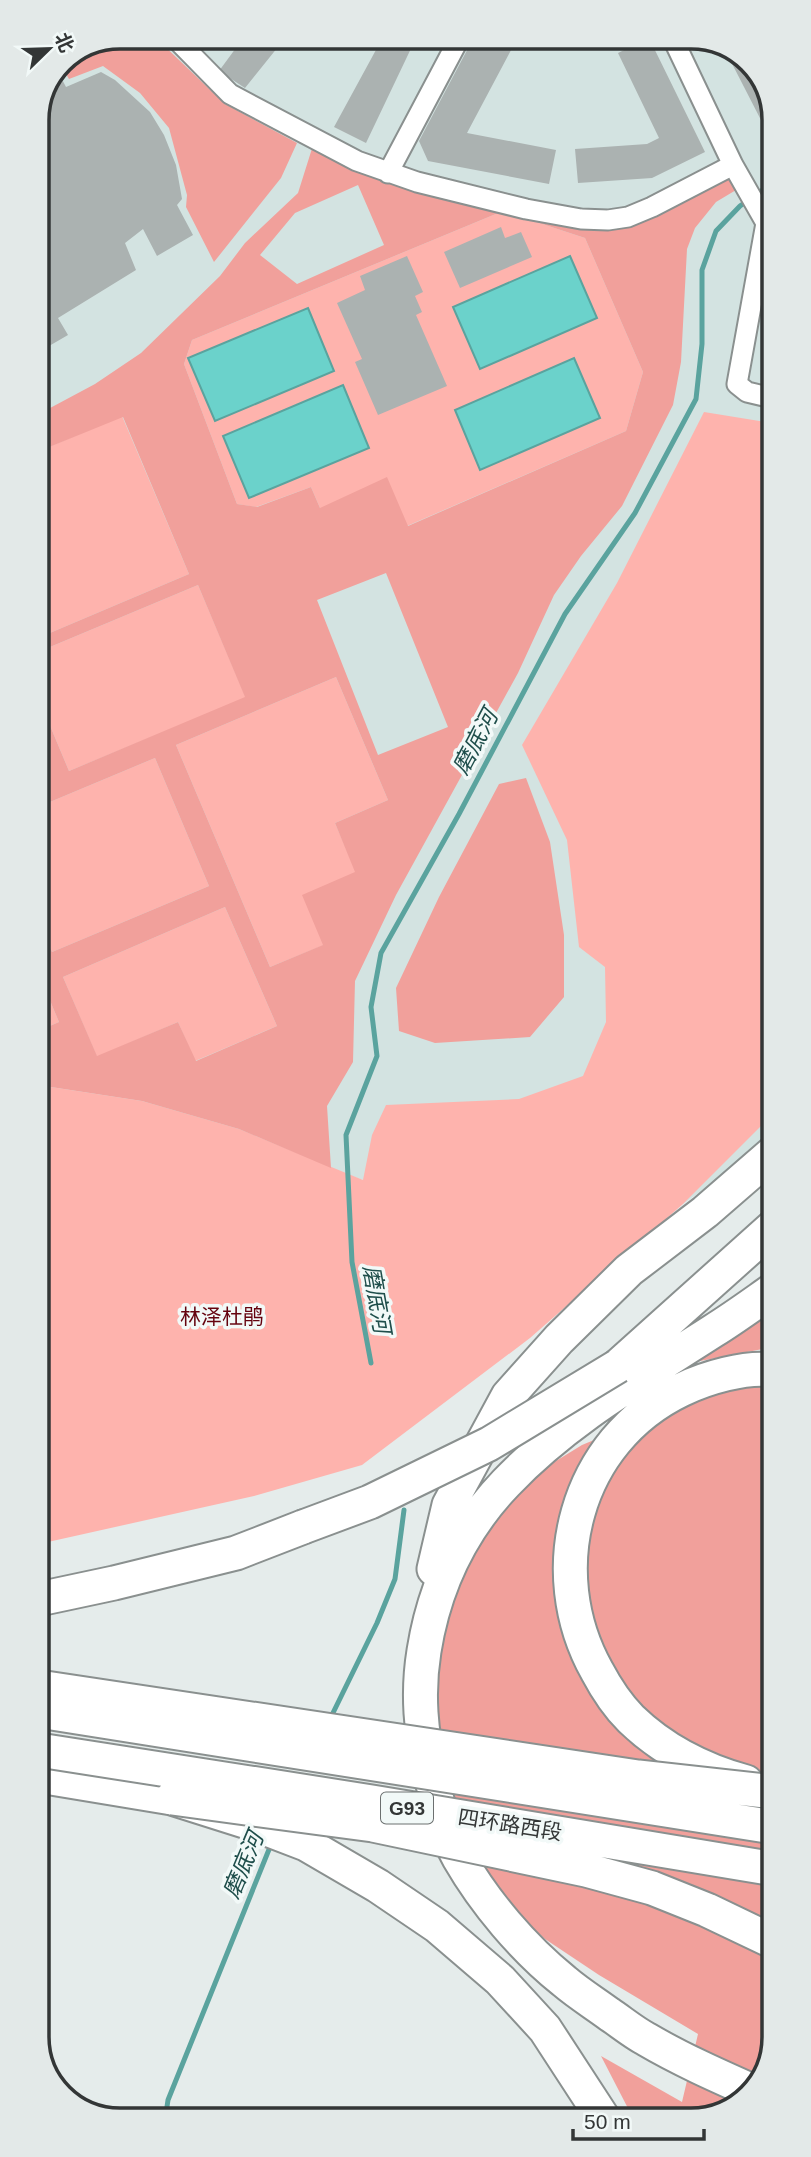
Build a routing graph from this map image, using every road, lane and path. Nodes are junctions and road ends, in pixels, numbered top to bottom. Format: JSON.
{"nodes":[{"id":1,"x":186,"y":49,"type":"edge"},
{"id":2,"x":454,"y":49,"type":"edge"},
{"id":3,"x":678,"y":49,"type":"edge"},
{"id":4,"x":736,"y":171,"type":"junction"},
{"id":5,"x":388,"y":173,"type":"junction"},
{"id":6,"x":762,"y":214,"type":"edge"},
{"id":7,"x":762,"y":245,"type":"edge"},
{"id":8,"x":762,"y":396,"type":"edge"},
{"id":9,"x":762,"y":1163,"type":"edge"},
{"id":10,"x":762,"y":1237,"type":"edge"},
{"id":11,"x":762,"y":1260,"type":"edge"},
{"id":12,"x":762,"y":1298,"type":"edge"},
{"id":13,"x":618,"y":1366,"type":"junction"},
{"id":14,"x":762,"y":1368,"type":"edge"},
{"id":15,"x":49,"y":1597,"type":"edge"},
{"id":16,"x":421,"y":1670,"type":"junction"},
{"id":17,"x":49,"y":1689,"type":"edge"},
{"id":18,"x":49,"y":1713,"type":"edge"},
{"id":19,"x":49,"y":1752,"type":"edge"},
{"id":20,"x":49,"y":1778,"type":"edge"},
{"id":21,"x":762,"y":1787,"type":"edge"},
{"id":22,"x":762,"y":1790,"type":"edge"},
{"id":23,"x":172,"y":1798,"type":"junction"},
{"id":24,"x":762,"y":1825,"type":"edge"},
{"id":25,"x":762,"y":1867,"type":"edge"},
{"id":26,"x":762,"y":1936,"type":"edge"},
{"id":27,"x":742,"y":2086,"type":"edge"},
{"id":28,"x":596,"y":2108,"type":"edge"}],
"edges":[{"from":1,"to":5,"type":"street"},
{"from":2,"to":5,"type":"street"},
{"from":3,"to":4,"type":"street"},
{"from":4,"to":5,"type":"street"},
{"from":4,"to":6,"type":"street"},
{"from":7,"to":8,"type":"street"},
{"from":9,"to":16,"type":"highway"},
{"from":10,"to":13,"type":"highway"},
{"from":11,"to":13,"type":"highway"},
{"from":12,"to":16,"type":"highway"},
{"from":13,"to":15,"type":"highway","bridge":true},
{"from":14,"to":21,"type":"highway","bridge":true},
{"from":16,"to":27,"type":"highway"},
{"from":17,"to":22,"type":"highway","bridge":true},
{"from":18,"to":24,"type":"highway","name":"四环路西段","number":"G93","bridge":true},
{"from":19,"to":25,"type":"highway","name":"四环路西段","number":"G93","bridge":true},
{"from":20,"to":23,"type":"highway"},
{"from":23,"to":26,"type":"highway","bridge":true},
{"from":23,"to":28,"type":"highway","bridge":true}]}
